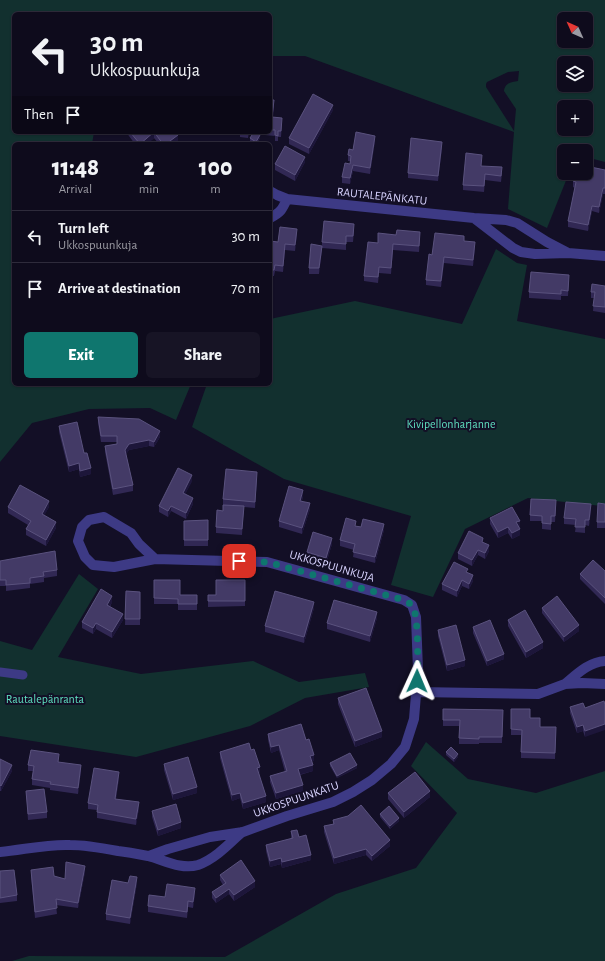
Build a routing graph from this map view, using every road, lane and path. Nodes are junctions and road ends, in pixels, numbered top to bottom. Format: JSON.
{"nodes":[{"id":1,"x":272,"y":192,"type":"edge"},
{"id":2,"x":287,"y":199,"type":"junction"},
{"id":3,"x":272,"y":217,"type":"edge"},
{"id":4,"x":474,"y":218,"type":"junction"},
{"id":5,"x":568,"y":252,"type":"junction"},
{"id":6,"x":605,"y":256,"type":"edge"},
{"id":7,"x":154,"y":559,"type":"junction"},
{"id":8,"x":605,"y":661,"type":"edge"},
{"id":9,"x":0,"y":672,"type":"edge"},
{"id":10,"x":23,"y":675,"type":"dead end"},
{"id":11,"x":565,"y":684,"type":"junction"},
{"id":12,"x":605,"y":684,"type":"edge"},
{"id":13,"x":417,"y":692,"type":"junction"},
{"id":14,"x":243,"y":832,"type":"junction"},
{"id":15,"x":0,"y":852,"type":"edge"},
{"id":16,"x":149,"y":856,"type":"junction"}],
"edges":[{"from":1,"to":2,"type":"street","name":"RAUTALEPÄNKATU"},
{"from":2,"to":3,"type":"street"},
{"from":2,"to":4,"type":"street","name":"RAUTALEPÄNKATU"},
{"from":4,"to":5,"type":"street","name":"RAUTALEPÄNKATU"},
{"from":4,"to":5,"type":"street","name":"RAUTALEPÄNKATU"},
{"from":5,"to":6,"type":"street","name":"RAUTALEPÄNKATU"},
{"from":7,"to":7,"type":"street","name":"UKKOSPUUNKUJA"},
{"from":7,"to":13,"type":"street","name":"UKKOSPUUNKUJA"},
{"from":8,"to":11,"type":"street"},
{"from":9,"to":10,"type":"lane"},
{"from":11,"to":12,"type":"street"},
{"from":11,"to":13,"type":"street"},
{"from":13,"to":14,"type":"street","name":"UKKOSPUUNKATU"},
{"from":14,"to":16,"type":"street","name":"UKKOSPUUNKATU"},
{"from":14,"to":16,"type":"street","name":"UKKOSPUUNKATU"},
{"from":15,"to":16,"type":"street","name":"UKKOSPUUNKATU"}]}
